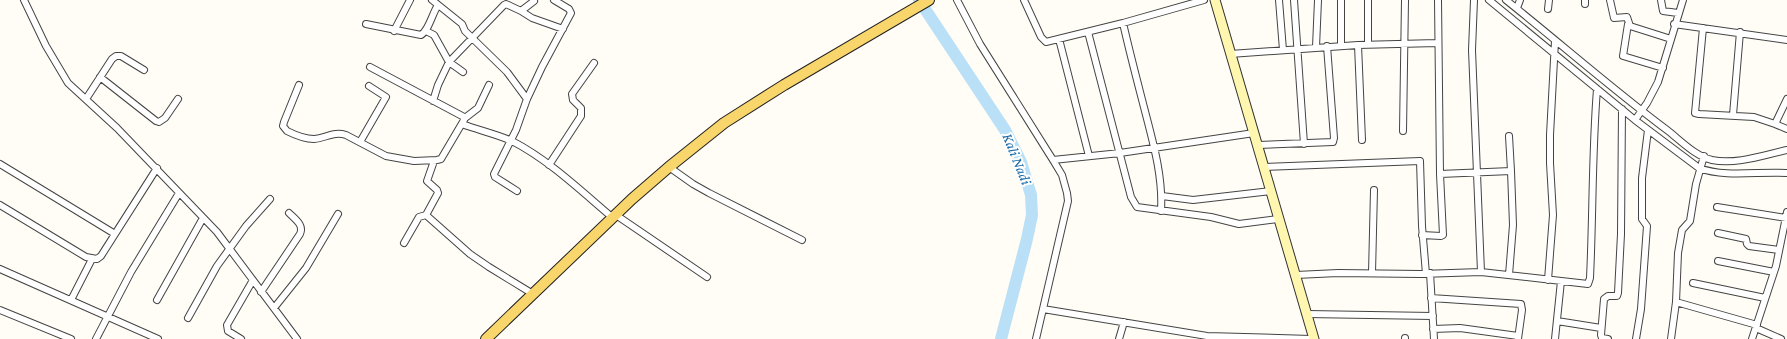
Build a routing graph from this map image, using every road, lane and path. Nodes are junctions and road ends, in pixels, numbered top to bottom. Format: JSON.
{"nodes":[{"id":1,"x":24,"y":0,"type":"edge"},
{"id":2,"x":410,"y":0,"type":"edge"},
{"id":3,"x":432,"y":0,"type":"edge"},
{"id":4,"x":533,"y":0,"type":"edge"},
{"id":5,"x":554,"y":0,"type":"edge"},
{"id":6,"x":929,"y":0,"type":"edge"},
{"id":7,"x":957,"y":0,"type":"edge"},
{"id":8,"x":1024,"y":0,"type":"edge"},
{"id":9,"x":1204,"y":0,"type":"edge"},
{"id":10,"x":1215,"y":0,"type":"edge"},
{"id":11,"x":1279,"y":0,"type":"edge"},
{"id":12,"x":1294,"y":0,"type":"edge"},
{"id":13,"x":1318,"y":0,"type":"edge"},
{"id":14,"x":1341,"y":0,"type":"edge"},
{"id":15,"x":1368,"y":0,"type":"edge"},
{"id":16,"x":1405,"y":0,"type":"edge"},
{"id":17,"x":1438,"y":0,"type":"edge"},
{"id":18,"x":1474,"y":0,"type":"edge"},
{"id":19,"x":1488,"y":0,"type":"edge"},
{"id":20,"x":1506,"y":0,"type":"edge"},
{"id":21,"x":1520,"y":0,"type":"edge"},
{"id":22,"x":1549,"y":0,"type":"edge"},
{"id":23,"x":1610,"y":0,"type":"edge"},
{"id":24,"x":1661,"y":0,"type":"edge"},
{"id":25,"x":1683,"y":0,"type":"edge"},
{"id":26,"x":438,"y":5,"type":"junction"},
{"id":27,"x":1517,"y":8,"type":"junction"},
{"id":28,"x":1548,"y":9,"type":"dead end"},
{"id":29,"x":521,"y":11,"type":"junction"},
{"id":30,"x":1678,"y":13,"type":"junction"},
{"id":31,"x":1123,"y":23,"type":"junction"},
{"id":32,"x":366,"y":24,"type":"dead end"},
{"id":33,"x":1628,"y":24,"type":"junction"},
{"id":34,"x":1674,"y":24,"type":"junction"},
{"id":35,"x":1703,"y":28,"type":"junction"},
{"id":36,"x":563,"y":29,"type":"junction"},
{"id":37,"x":394,"y":31,"type":"junction"},
{"id":38,"x":426,"y":31,"type":"junction"},
{"id":39,"x":1088,"y":32,"type":"junction"},
{"id":40,"x":1740,"y":32,"type":"junction"},
{"id":41,"x":472,"y":39,"type":"junction"},
{"id":42,"x":1059,"y":39,"type":"junction"},
{"id":43,"x":1671,"y":39,"type":"junction"},
{"id":44,"x":1787,"y":40,"type":"edge"},
{"id":45,"x":1555,"y":41,"type":"junction"},
{"id":46,"x":1438,"y":43,"type":"junction"},
{"id":47,"x":1368,"y":44,"type":"junction"},
{"id":48,"x":1405,"y":44,"type":"junction"},
{"id":49,"x":1358,"y":45,"type":"junction"},
{"id":50,"x":1327,"y":46,"type":"junction"},
{"id":51,"x":1340,"y":46,"type":"junction"},
{"id":52,"x":1316,"y":47,"type":"junction"},
{"id":53,"x":1298,"y":48,"type":"junction"},
{"id":54,"x":1283,"y":50,"type":"junction"},
{"id":55,"x":1230,"y":54,"type":"junction"},
{"id":56,"x":1553,"y":54,"type":"junction"},
{"id":57,"x":449,"y":62,"type":"junction"},
{"id":58,"x":594,"y":63,"type":"dead end"},
{"id":59,"x":370,"y":67,"type":"dead end"},
{"id":60,"x":1663,"y":68,"type":"junction"},
{"id":61,"x":144,"y":70,"type":"dead end"},
{"id":62,"x":463,"y":72,"type":"dead end"},
{"id":63,"x":100,"y":77,"type":"junction"},
{"id":64,"x":298,"y":85,"type":"dead end"},
{"id":65,"x":489,"y":85,"type":"dead end"},
{"id":66,"x":369,"y":86,"type":"dead end"},
{"id":67,"x":1597,"y":89,"type":"junction"},
{"id":68,"x":86,"y":99,"type":"junction"},
{"id":69,"x":178,"y":99,"type":"dead end"},
{"id":70,"x":527,"y":99,"type":"junction"},
{"id":71,"x":1787,"y":99,"type":"edge"},
{"id":72,"x":433,"y":100,"type":"junction"},
{"id":73,"x":1645,"y":107,"type":"junction"},
{"id":74,"x":1622,"y":109,"type":"junction"},
{"id":75,"x":1733,"y":115,"type":"junction"},
{"id":76,"x":1635,"y":120,"type":"junction"},
{"id":77,"x":463,"y":121,"type":"junction"},
{"id":78,"x":1775,"y":124,"type":"junction"},
{"id":79,"x":1787,"y":129,"type":"edge"},
{"id":80,"x":1648,"y":130,"type":"junction"},
{"id":81,"x":1403,"y":131,"type":"dead end"},
{"id":82,"x":1254,"y":133,"type":"junction"},
{"id":83,"x":1508,"y":136,"type":"dead end"},
{"id":84,"x":1362,"y":140,"type":"dead end"},
{"id":85,"x":511,"y":141,"type":"junction"},
{"id":86,"x":360,"y":142,"type":"junction"},
{"id":87,"x":1304,"y":144,"type":"junction"},
{"id":88,"x":1257,"y":145,"type":"junction"},
{"id":89,"x":1155,"y":148,"type":"junction"},
{"id":90,"x":1787,"y":150,"type":"edge"},
{"id":91,"x":1120,"y":153,"type":"junction"},
{"id":92,"x":1089,"y":156,"type":"junction"},
{"id":93,"x":1704,"y":156,"type":"junction"},
{"id":94,"x":1053,"y":160,"type":"junction"},
{"id":95,"x":434,"y":161,"type":"junction"},
{"id":96,"x":0,"y":164,"type":"edge"},
{"id":97,"x":548,"y":165,"type":"junction"},
{"id":98,"x":669,"y":167,"type":"junction"},
{"id":99,"x":1263,"y":167,"type":"junction"},
{"id":100,"x":157,"y":168,"type":"junction"},
{"id":101,"x":1699,"y":168,"type":"junction"},
{"id":102,"x":1511,"y":171,"type":"junction"},
{"id":103,"x":1478,"y":173,"type":"junction"},
{"id":104,"x":1787,"y":173,"type":"edge"},
{"id":105,"x":1440,"y":174,"type":"junction"},
{"id":106,"x":1374,"y":190,"type":"dead end"},
{"id":107,"x":516,"y":191,"type":"dead end"},
{"id":108,"x":1271,"y":191,"type":"junction"},
{"id":109,"x":179,"y":193,"type":"junction"},
{"id":110,"x":1162,"y":196,"type":"junction"},
{"id":111,"x":270,"y":200,"type":"dead end"},
{"id":112,"x":1716,"y":207,"type":"dead end"},
{"id":113,"x":1,"y":208,"type":"edge"},
{"id":114,"x":1161,"y":211,"type":"junction"},
{"id":115,"x":290,"y":213,"type":"dead end"},
{"id":116,"x":338,"y":214,"type":"dead end"},
{"id":117,"x":426,"y":215,"type":"junction"},
{"id":118,"x":1787,"y":215,"type":"edge"},
{"id":119,"x":614,"y":217,"type":"junction"},
{"id":120,"x":204,"y":218,"type":"junction"},
{"id":121,"x":1278,"y":219,"type":"junction"},
{"id":122,"x":1718,"y":233,"type":"dead end"},
{"id":123,"x":115,"y":234,"type":"junction"},
{"id":124,"x":1422,"y":235,"type":"junction"},
{"id":125,"x":802,"y":240,"type":"dead end"},
{"id":126,"x":404,"y":244,"type":"dead end"},
{"id":127,"x":230,"y":248,"type":"junction"},
{"id":128,"x":1779,"y":250,"type":"junction"},
{"id":129,"x":92,"y":259,"type":"junction"},
{"id":130,"x":1718,"y":261,"type":"dead end"},
{"id":131,"x":0,"y":269,"type":"edge"},
{"id":132,"x":1481,"y":272,"type":"junction"},
{"id":133,"x":1774,"y":272,"type":"junction"},
{"id":134,"x":1372,"y":273,"type":"junction"},
{"id":135,"x":1428,"y":273,"type":"junction"},
{"id":136,"x":1509,"y":275,"type":"junction"},
{"id":137,"x":1296,"y":276,"type":"junction"},
{"id":138,"x":707,"y":278,"type":"dead end"},
{"id":139,"x":253,"y":280,"type":"junction"},
{"id":140,"x":1548,"y":280,"type":"junction"},
{"id":141,"x":1561,"y":281,"type":"junction"},
{"id":142,"x":1693,"y":284,"type":"dead end"},
{"id":143,"x":261,"y":292,"type":"junction"},
{"id":144,"x":532,"y":294,"type":"junction"},
{"id":145,"x":1431,"y":298,"type":"junction"},
{"id":146,"x":1765,"y":298,"type":"junction"},
{"id":147,"x":71,"y":300,"type":"junction"},
{"id":148,"x":157,"y":300,"type":"dead end"},
{"id":149,"x":1676,"y":302,"type":"junction"},
{"id":150,"x":274,"y":308,"type":"junction"},
{"id":151,"x":1043,"y":309,"type":"junction"},
{"id":152,"x":0,"y":310,"type":"edge"},
{"id":153,"x":1307,"y":314,"type":"junction"},
{"id":154,"x":108,"y":316,"type":"junction"},
{"id":155,"x":1433,"y":316,"type":"junction"},
{"id":156,"x":188,"y":318,"type":"dead end"},
{"id":157,"x":1557,"y":321,"type":"junction"},
{"id":158,"x":1124,"y":322,"type":"junction"},
{"id":159,"x":1756,"y":326,"type":"junction"},
{"id":160,"x":1601,"y":328,"type":"junction"},
{"id":161,"x":1434,"y":329,"type":"junction"},
{"id":162,"x":1518,"y":337,"type":"edge"},
{"id":163,"x":71,"y":339,"type":"edge"},
{"id":164,"x":96,"y":339,"type":"edge"},
{"id":165,"x":158,"y":339,"type":"edge"},
{"id":166,"x":240,"y":339,"type":"edge"},
{"id":167,"x":297,"y":339,"type":"edge"},
{"id":168,"x":486,"y":339,"type":"edge"},
{"id":169,"x":1036,"y":339,"type":"edge"},
{"id":170,"x":1118,"y":339,"type":"edge"},
{"id":171,"x":1313,"y":339,"type":"edge"},
{"id":172,"x":1434,"y":339,"type":"edge"},
{"id":173,"x":1555,"y":339,"type":"edge"},
{"id":174,"x":1608,"y":339,"type":"edge"},
{"id":175,"x":1636,"y":339,"type":"edge"},
{"id":176,"x":1672,"y":339,"type":"edge"},
{"id":177,"x":1752,"y":339,"type":"edge"},
{"id":178,"x":1782,"y":339,"type":"edge"}],
"edges":[{"from":1,"to":68,"type":"street"},
{"from":2,"to":37,"type":"street"},
{"from":3,"to":26,"type":"street"},
{"from":4,"to":29,"type":"street"},
{"from":5,"to":36,"type":"street"},
{"from":6,"to":98,"type":"main road"},
{"from":7,"to":94,"type":"street"},
{"from":8,"to":42,"type":"street"},
{"from":9,"to":31,"type":"street"},
{"from":10,"to":55,"type":"street"},
{"from":11,"to":54,"type":"street"},
{"from":12,"to":53,"type":"street"},
{"from":13,"to":52,"type":"street"},
{"from":14,"to":51,"type":"street"},
{"from":15,"to":47,"type":"street"},
{"from":16,"to":48,"type":"street"},
{"from":17,"to":46,"type":"street"},
{"from":18,"to":103,"type":"street"},
{"from":19,"to":56,"type":"street"},
{"from":20,"to":27,"type":"street"},
{"from":21,"to":27,"type":"street"},
{"from":22,"to":28,"type":"street"},
{"from":23,"to":33,"type":"street"},
{"from":24,"to":30,"type":"street"},
{"from":25,"to":30,"type":"street"},
{"from":26,"to":38,"type":"street"},
{"from":26,"to":41,"type":"street"},
{"from":27,"to":45,"type":"street"},
{"from":29,"to":36,"type":"street"},
{"from":29,"to":41,"type":"street"},
{"from":30,"to":34,"type":"street"},
{"from":31,"to":39,"type":"street"},
{"from":31,"to":89,"type":"street"},
{"from":32,"to":37,"type":"street"},
{"from":33,"to":43,"type":"street"},
{"from":33,"to":60,"type":"street"},
{"from":34,"to":35,"type":"street"},
{"from":34,"to":43,"type":"street"},
{"from":35,"to":40,"type":"street"},
{"from":35,"to":75,"type":"street"},
{"from":36,"to":70,"type":"street"},
{"from":37,"to":38,"type":"street"},
{"from":38,"to":57,"type":"street"},
{"from":39,"to":42,"type":"street"},
{"from":39,"to":91,"type":"street"},
{"from":40,"to":44,"type":"street"},
{"from":40,"to":75,"type":"street"},
{"from":41,"to":57,"type":"street"},
{"from":41,"to":70,"type":"street"},
{"from":42,"to":92,"type":"street"},
{"from":43,"to":60,"type":"street"},
{"from":45,"to":56,"type":"street"},
{"from":45,"to":73,"type":"street"},
{"from":46,"to":48,"type":"street"},
{"from":46,"to":105,"type":"street"},
{"from":47,"to":48,"type":"street"},
{"from":47,"to":49,"type":"street"},
{"from":48,"to":81,"type":"street"},
{"from":49,"to":51,"type":"street"},
{"from":49,"to":84,"type":"street"},
{"from":50,"to":51,"type":"street"},
{"from":50,"to":52,"type":"street"},
{"from":50,"to":87,"type":"street"},
{"from":52,"to":53,"type":"street"},
{"from":53,"to":54,"type":"street"},
{"from":53,"to":87,"type":"street"},
{"from":54,"to":55,"type":"street"},
{"from":55,"to":82,"type":"street"},
{"from":56,"to":67,"type":"street"},
{"from":56,"to":140,"type":"street"},
{"from":57,"to":62,"type":"street"},
{"from":57,"to":72,"type":"street"},
{"from":58,"to":97,"type":"street"},
{"from":59,"to":72,"type":"street"},
{"from":60,"to":73,"type":"street"},
{"from":61,"to":63,"type":"street"},
{"from":63,"to":68,"type":"street"},
{"from":63,"to":69,"type":"street"},
{"from":64,"to":86,"type":"street"},
{"from":65,"to":77,"type":"street"},
{"from":66,"to":86,"type":"street"},
{"from":67,"to":74,"type":"street"},
{"from":67,"to":141,"type":"street"},
{"from":68,"to":100,"type":"street"},
{"from":70,"to":85,"type":"street"},
{"from":71,"to":78,"type":"street"},
{"from":72,"to":77,"type":"street"},
{"from":73,"to":76,"type":"street"},
{"from":73,"to":93,"type":"street"},
{"from":74,"to":76,"type":"street"},
{"from":74,"to":160,"type":"street"},
{"from":75,"to":78,"type":"street"},
{"from":76,"to":80,"type":"street"},
{"from":77,"to":85,"type":"street"},
{"from":77,"to":95,"type":"street"},
{"from":78,"to":79,"type":"street"},
{"from":80,"to":101,"type":"street"},
{"from":80,"to":175,"type":"street"},
{"from":82,"to":88,"type":"street"},
{"from":82,"to":89,"type":"street"},
{"from":83,"to":102,"type":"street"},
{"from":85,"to":97,"type":"street"},
{"from":85,"to":107,"type":"street"},
{"from":86,"to":95,"type":"street"},
{"from":87,"to":88,"type":"street"},
{"from":88,"to":99,"type":"street"},
{"from":89,"to":91,"type":"street"},
{"from":89,"to":110,"type":"street"},
{"from":90,"to":93,"type":"street"},
{"from":91,"to":92,"type":"street"},
{"from":91,"to":114,"type":"street"},
{"from":92,"to":94,"type":"street"},
{"from":93,"to":101,"type":"street"},
{"from":94,"to":151,"type":"street"},
{"from":95,"to":117,"type":"street"},
{"from":96,"to":123,"type":"street"},
{"from":97,"to":119,"type":"street"},
{"from":98,"to":119,"type":"main road"},
{"from":98,"to":125,"type":"street"},
{"from":99,"to":108,"type":"street"},
{"from":99,"to":124,"type":"street"},
{"from":100,"to":109,"type":"street"},
{"from":100,"to":123,"type":"street"},
{"from":101,"to":104,"type":"street"},
{"from":101,"to":149,"type":"street"},
{"from":102,"to":103,"type":"street"},
{"from":102,"to":136,"type":"street"},
{"from":103,"to":105,"type":"street"},
{"from":103,"to":132,"type":"street"},
{"from":105,"to":124,"type":"street"},
{"from":106,"to":134,"type":"street"},
{"from":108,"to":110,"type":"street"},
{"from":108,"to":121,"type":"street"},
{"from":109,"to":120,"type":"street"},
{"from":109,"to":154,"type":"street"},
{"from":110,"to":114,"type":"street"},
{"from":111,"to":127,"type":"street"},
{"from":112,"to":118,"type":"street"},
{"from":113,"to":129,"type":"street"},
{"from":114,"to":121,"type":"street"},
{"from":115,"to":143,"type":"street"},
{"from":116,"to":150,"type":"street"},
{"from":117,"to":126,"type":"street"},
{"from":117,"to":144,"type":"street"},
{"from":118,"to":128,"type":"street"},
{"from":119,"to":138,"type":"street"},
{"from":119,"to":144,"type":"main road"},
{"from":120,"to":127,"type":"street"},
{"from":120,"to":148,"type":"street"},
{"from":121,"to":137,"type":"street"},
{"from":122,"to":128,"type":"street"},
{"from":123,"to":129,"type":"street"},
{"from":124,"to":135,"type":"street"},
{"from":127,"to":139,"type":"street"},
{"from":127,"to":156,"type":"street"},
{"from":128,"to":133,"type":"street"},
{"from":129,"to":147,"type":"street"},
{"from":130,"to":133,"type":"street"},
{"from":131,"to":147,"type":"street"},
{"from":132,"to":135,"type":"street"},
{"from":132,"to":136,"type":"street"},
{"from":133,"to":146,"type":"street"},
{"from":134,"to":135,"type":"street"},
{"from":134,"to":137,"type":"street"},
{"from":135,"to":145,"type":"street"},
{"from":136,"to":140,"type":"street"},
{"from":137,"to":153,"type":"street"},
{"from":139,"to":143,"type":"street"},
{"from":139,"to":166,"type":"street"},
{"from":140,"to":141,"type":"street"},
{"from":141,"to":157,"type":"street"},
{"from":142,"to":146,"type":"street"},
{"from":143,"to":150,"type":"street"},
{"from":144,"to":168,"type":"main road"},
{"from":145,"to":155,"type":"street"},
{"from":145,"to":162,"type":"street"},
{"from":146,"to":159,"type":"street"},
{"from":147,"to":154,"type":"street"},
{"from":149,"to":159,"type":"street"},
{"from":149,"to":176,"type":"street"},
{"from":150,"to":167,"type":"street"},
{"from":151,"to":158,"type":"street"},
{"from":151,"to":169,"type":"street"},
{"from":152,"to":163,"type":"street"},
{"from":153,"to":155,"type":"street"},
{"from":153,"to":171,"type":"street"},
{"from":154,"to":164,"type":"street"},
{"from":154,"to":165,"type":"street"},
{"from":155,"to":161,"type":"street"},
{"from":157,"to":160,"type":"street"},
{"from":157,"to":173,"type":"street"},
{"from":158,"to":170,"type":"street"},
{"from":158,"to":171,"type":"street"},
{"from":159,"to":177,"type":"street"},
{"from":159,"to":178,"type":"street"},
{"from":160,"to":174,"type":"street"},
{"from":161,"to":162,"type":"street"},
{"from":161,"to":172,"type":"street"}]}
